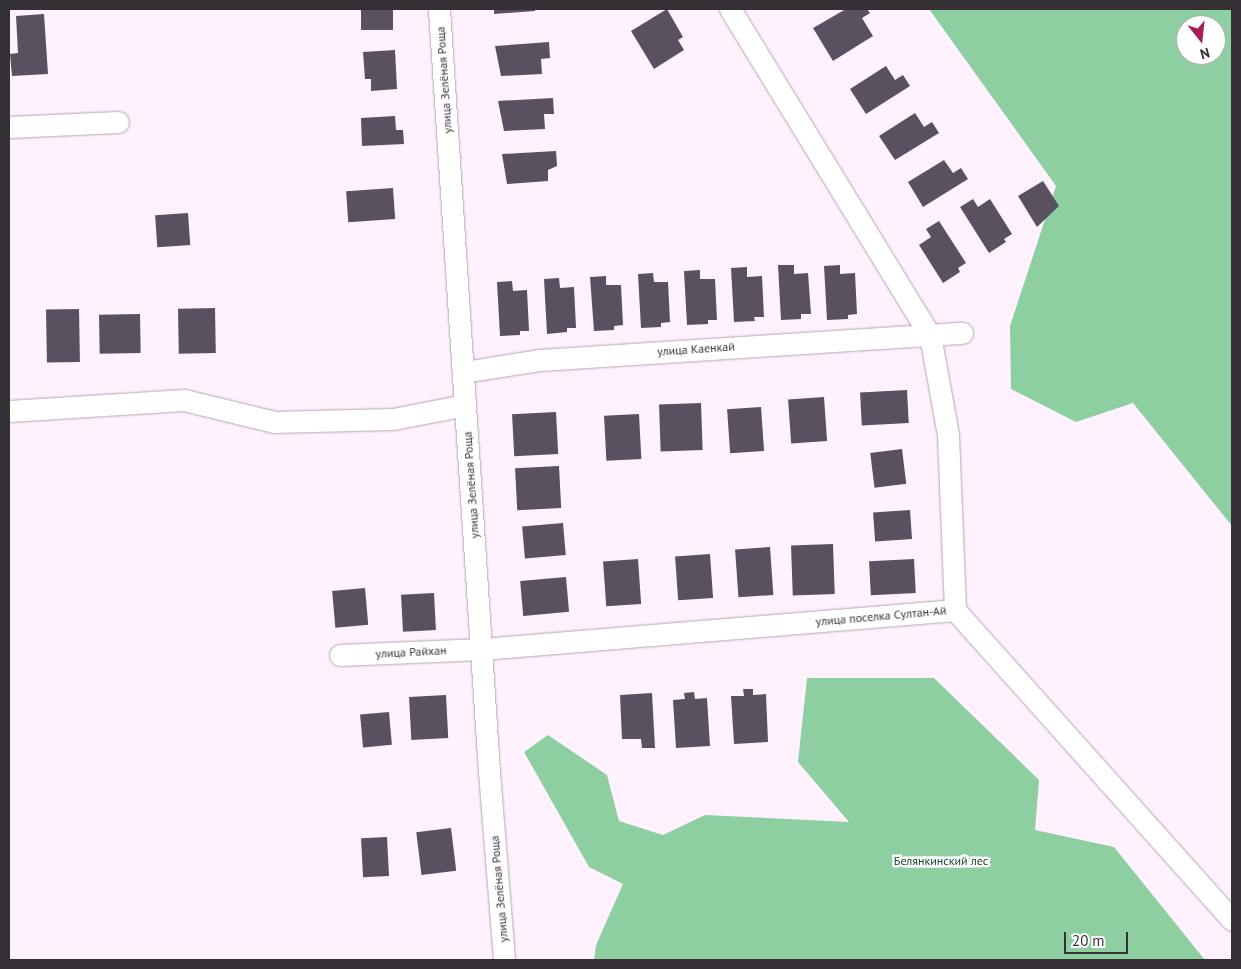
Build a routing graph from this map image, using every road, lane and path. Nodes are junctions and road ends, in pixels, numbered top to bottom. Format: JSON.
{"nodes":[{"id":1,"x":440,"y":9,"type":"edge"},
{"id":2,"x":730,"y":9,"type":"edge"},
{"id":3,"x":118,"y":122,"type":"dead end"},
{"id":4,"x":9,"y":128,"type":"edge"},
{"id":5,"x":962,"y":333,"type":"dead end"},
{"id":6,"x":930,"y":335,"type":"junction"},
{"id":7,"x":464,"y":372,"type":"junction"},
{"id":8,"x":465,"y":405,"type":"junction"},
{"id":9,"x":9,"y":410,"type":"edge"},
{"id":10,"x":955,"y":610,"type":"junction"},
{"id":11,"x":482,"y":649,"type":"junction"},
{"id":12,"x":340,"y":655,"type":"dead end"},
{"id":13,"x":1232,"y":920,"type":"edge"},
{"id":14,"x":505,"y":959,"type":"edge"}],
"edges":[{"from":1,"to":7,"type":"street","name":"улица Зелёная Роща"},
{"from":2,"to":6,"type":"street"},
{"from":3,"to":4,"type":"street"},
{"from":5,"to":6,"type":"street","name":"улица Каенкай"},
{"from":6,"to":7,"type":"street","name":"улица Каенкай"},
{"from":6,"to":10,"type":"street"},
{"from":7,"to":8,"type":"street","name":"улица Зелёная Роща"},
{"from":8,"to":9,"type":"street"},
{"from":8,"to":11,"type":"street","name":"улица Зелёная Роща"},
{"from":10,"to":11,"type":"street","name":"улица поселка Султан-Ай"},
{"from":10,"to":13,"type":"street","name":"улица поселка Султан-Ай"},
{"from":11,"to":12,"type":"street","name":"улица Райхан"},
{"from":11,"to":14,"type":"street","name":"улица Зелёная Роща"}]}
